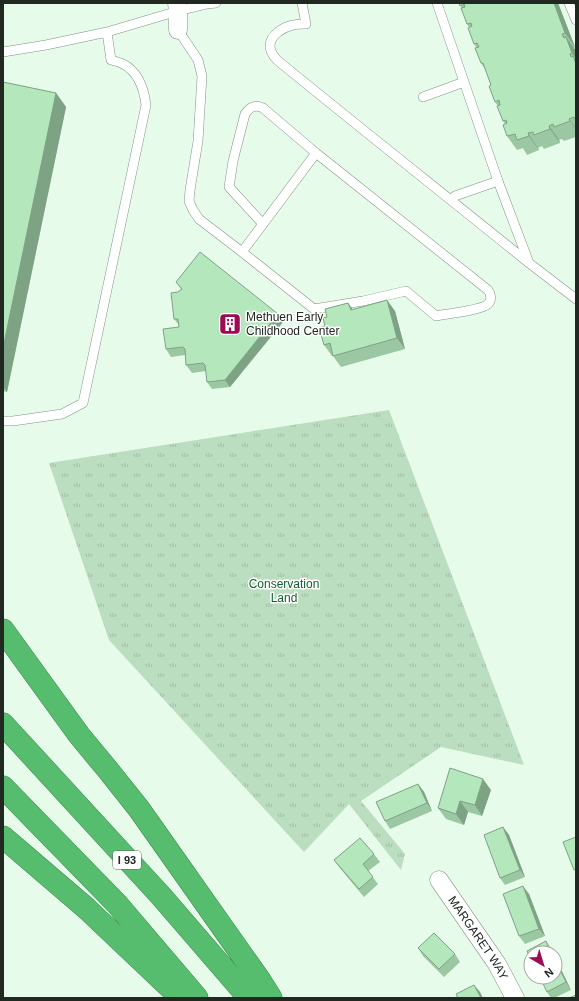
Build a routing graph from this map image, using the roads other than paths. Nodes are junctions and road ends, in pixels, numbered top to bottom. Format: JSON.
{"nodes":[{"id":1,"x":216,"y":3,"type":"edge"},
{"id":2,"x":302,"y":3,"type":"edge"},
{"id":3,"x":437,"y":3,"type":"edge"},
{"id":4,"x":569,"y":3,"type":"edge"},
{"id":5,"x":178,"y":7,"type":"edge"},
{"id":6,"x":576,"y":20,"type":"edge"},
{"id":7,"x":178,"y":30,"type":"joint"},
{"id":8,"x":107,"y":32,"type":"junction"},
{"id":9,"x":3,"y":52,"type":"edge"},
{"id":10,"x":464,"y":82,"type":"junction"},
{"id":11,"x":423,"y":97,"type":"dead end"},
{"id":12,"x":316,"y":153,"type":"junction"},
{"id":13,"x":498,"y":181,"type":"junction"},
{"id":14,"x":455,"y":196,"type":"dead end"},
{"id":15,"x":263,"y":224,"type":"junction"},
{"id":16,"x":242,"y":252,"type":"junction"},
{"id":17,"x":528,"y":263,"type":"junction"},
{"id":18,"x":576,"y":299,"type":"edge"},
{"id":19,"x":3,"y":421,"type":"edge"},
{"id":20,"x":3,"y":630,"type":"edge"},
{"id":21,"x":3,"y":724,"type":"edge"},
{"id":22,"x":3,"y":787,"type":"edge"},
{"id":23,"x":3,"y":837,"type":"edge"},
{"id":24,"x":439,"y":880,"type":"dead end"},
{"id":25,"x":181,"y":998,"type":"edge"},
{"id":26,"x":197,"y":998,"type":"edge"},
{"id":27,"x":249,"y":998,"type":"edge"},
{"id":28,"x":271,"y":998,"type":"edge"},
{"id":29,"x":515,"y":998,"type":"edge"}],
"edges":[{"from":1,"to":5,"type":"lane"},
{"from":2,"to":17,"type":"lane"},
{"from":3,"to":10,"type":"lane"},
{"from":4,"to":6,"type":"lane"},
{"from":5,"to":7,"type":"street"},
{"from":5,"to":8,"type":"lane"},
{"from":7,"to":16,"type":"lane"},
{"from":8,"to":9,"type":"lane"},
{"from":8,"to":19,"type":"lane"},
{"from":10,"to":11,"type":"lane"},
{"from":10,"to":13,"type":"lane"},
{"from":12,"to":15,"type":"lane"},
{"from":12,"to":15,"type":"lane"},
{"from":12,"to":16,"type":"lane"},
{"from":13,"to":14,"type":"lane"},
{"from":13,"to":17,"type":"lane"},
{"from":15,"to":16,"type":"lane"},
{"from":17,"to":18,"type":"lane"},
{"from":20,"to":28,"type":"highway"},
{"from":21,"to":27,"type":"highway","number":"I 93"},
{"from":22,"to":26,"type":"highway"},
{"from":23,"to":25,"type":"highway"},
{"from":24,"to":29,"type":"street","name":"MARGARET WAY"}]}
